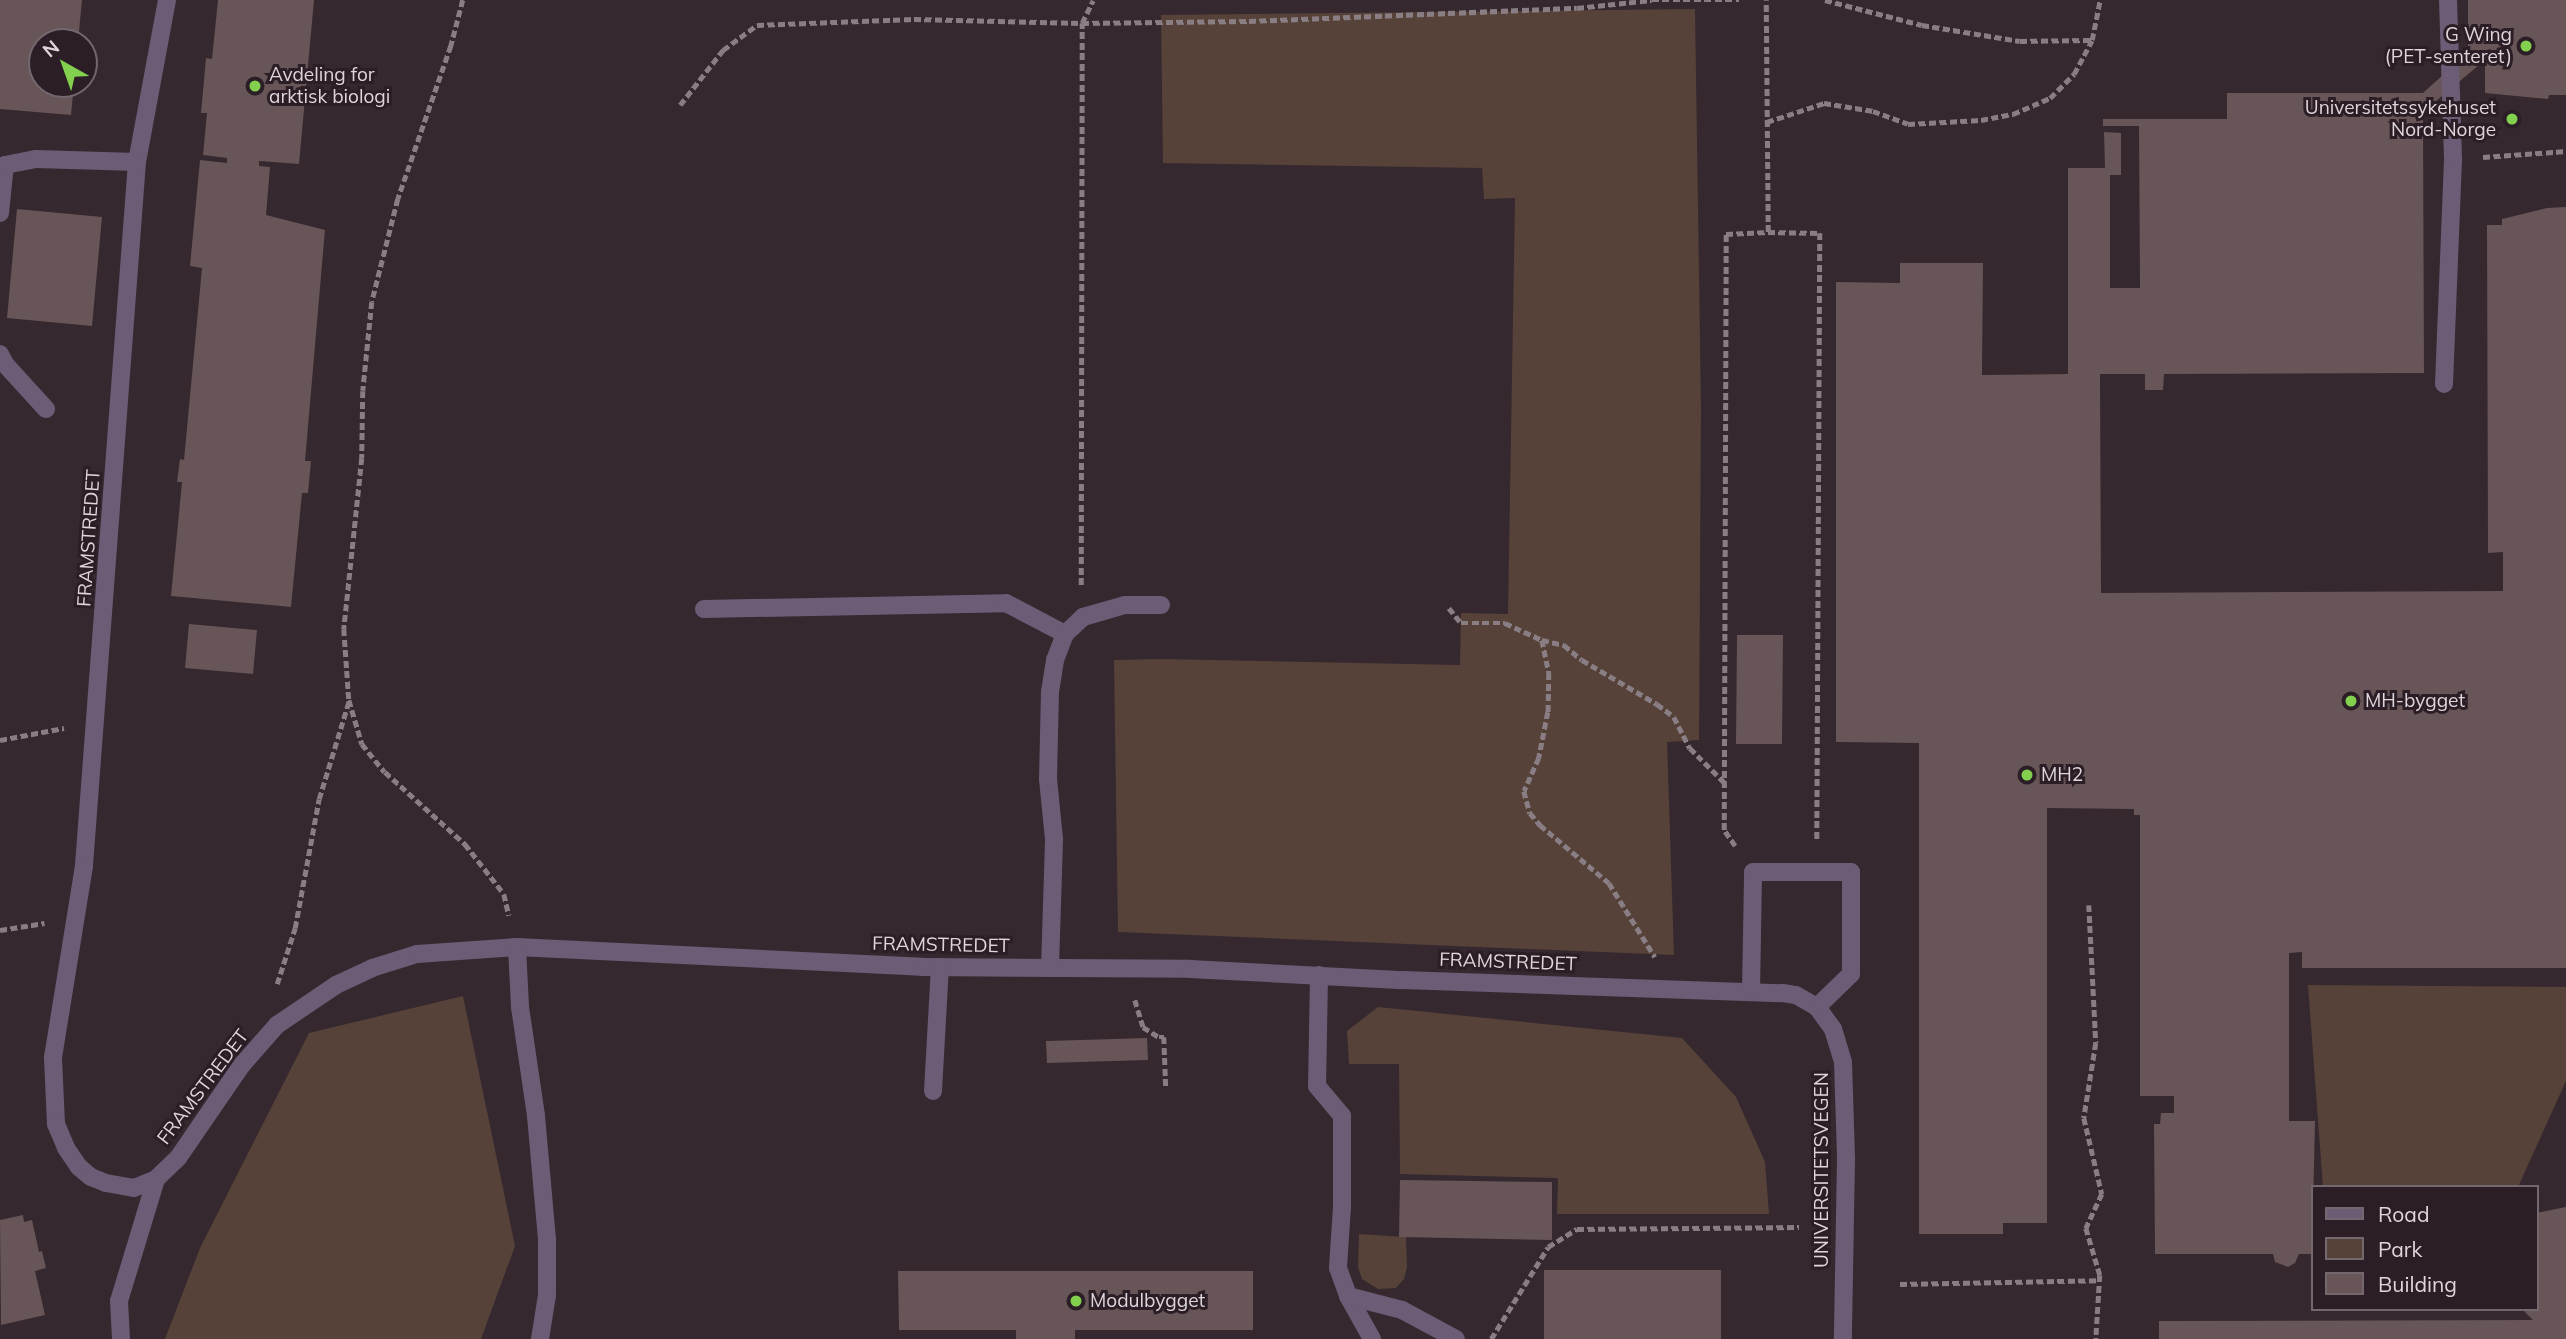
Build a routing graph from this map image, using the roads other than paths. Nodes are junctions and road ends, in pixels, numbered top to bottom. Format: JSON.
{"nodes":[{"id":1,"x":167,"y":0,"type":"edge"},
{"id":2,"x":2448,"y":0,"type":"edge"},
{"id":3,"x":137,"y":162,"type":"junction"},
{"id":4,"x":0,"y":214,"type":"edge"},
{"id":5,"x":2,"y":361,"type":"edge"},
{"id":6,"x":2444,"y":384,"type":"dead end"},
{"id":7,"x":46,"y":409,"type":"dead end"},
{"id":8,"x":1161,"y":605,"type":"dead end"},
{"id":9,"x":704,"y":609,"type":"dead end"},
{"id":10,"x":1065,"y":634,"type":"junction"},
{"id":11,"x":517,"y":947,"type":"junction"},
{"id":12,"x":940,"y":967,"type":"junction"},
{"id":13,"x":1050,"y":968,"type":"junction"},
{"id":14,"x":1319,"y":975,"type":"junction"},
{"id":15,"x":1751,"y":991,"type":"junction"},
{"id":16,"x":1817,"y":1007,"type":"junction"},
{"id":17,"x":933,"y":1091,"type":"dead end"},
{"id":18,"x":156,"y":1179,"type":"junction"},
{"id":19,"x":1348,"y":1296,"type":"junction"},
{"id":20,"x":121,"y":1339,"type":"edge"},
{"id":21,"x":540,"y":1339,"type":"edge"},
{"id":22,"x":1372,"y":1339,"type":"edge"},
{"id":23,"x":1456,"y":1339,"type":"edge"},
{"id":24,"x":1843,"y":1339,"type":"edge"}],
"edges":[{"from":1,"to":3,"type":"street","name":"FRAMSTREDET"},
{"from":2,"to":6,"type":"street"},
{"from":3,"to":4,"type":"street"},
{"from":3,"to":18,"type":"street","name":"FRAMSTREDET"},
{"from":5,"to":7,"type":"street"},
{"from":8,"to":10,"type":"street"},
{"from":9,"to":10,"type":"street"},
{"from":10,"to":13,"type":"street"},
{"from":11,"to":12,"type":"street","name":"FRAMSTREDET"},
{"from":11,"to":18,"type":"street","name":"FRAMSTREDET"},
{"from":11,"to":21,"type":"street"},
{"from":12,"to":13,"type":"street","name":"FRAMSTREDET"},
{"from":12,"to":17,"type":"street"},
{"from":13,"to":14,"type":"street","name":"FRAMSTREDET"},
{"from":14,"to":15,"type":"street","name":"FRAMSTREDET"},
{"from":14,"to":19,"type":"street"},
{"from":15,"to":16,"type":"street","name":"FRAMSTREDET"},
{"from":15,"to":16,"type":"street"},
{"from":16,"to":24,"type":"street","name":"UNIVERSITETSVEGEN"},
{"from":18,"to":20,"type":"street","name":"FRAMSTREDET"},
{"from":19,"to":22,"type":"street"},
{"from":19,"to":23,"type":"street"}]}
